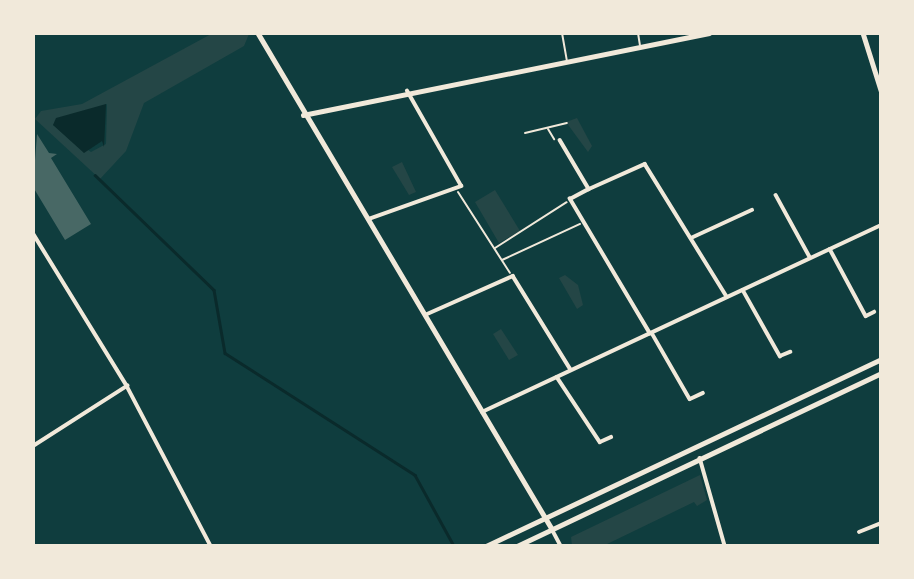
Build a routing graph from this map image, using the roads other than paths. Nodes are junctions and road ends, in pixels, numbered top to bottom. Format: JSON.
{"nodes":[{"id":1,"x":258,"y":33,"type":"edge"},
{"id":2,"x":562,"y":33,"type":"edge"},
{"id":3,"x":638,"y":33,"type":"edge"},
{"id":4,"x":709,"y":33,"type":"edge"},
{"id":5,"x":863,"y":33,"type":"edge"},
{"id":6,"x":640,"y":46,"type":"junction"},
{"id":7,"x":567,"y":60,"type":"junction"},
{"id":8,"x":407,"y":90,"type":"junction"},
{"id":9,"x":881,"y":90,"type":"edge"},
{"id":10,"x":303,"y":115,"type":"junction"},
{"id":11,"x":560,"y":140,"type":"road end"},
{"id":12,"x":589,"y":189,"type":"junction"},
{"id":13,"x":776,"y":195,"type":"dead end"},
{"id":14,"x":752,"y":210,"type":"dead end"},
{"id":15,"x":367,"y":220,"type":"junction"},
{"id":16,"x":881,"y":225,"type":"edge"},
{"id":17,"x":33,"y":233,"type":"edge"},
{"id":18,"x":691,"y":238,"type":"junction"},
{"id":19,"x":830,"y":249,"type":"junction"},
{"id":20,"x":810,"y":258,"type":"junction"},
{"id":21,"x":743,"y":290,"type":"junction"},
{"id":22,"x":727,"y":297,"type":"junction"},
{"id":23,"x":874,"y":312,"type":"dead end"},
{"id":24,"x":425,"y":315,"type":"junction"},
{"id":25,"x":651,"y":333,"type":"junction"},
{"id":26,"x":790,"y":352,"type":"dead end"},
{"id":27,"x":881,"y":359,"type":"edge"},
{"id":28,"x":570,"y":370,"type":"junction"},
{"id":29,"x":881,"y":373,"type":"edge"},
{"id":30,"x":557,"y":377,"type":"junction"},
{"id":31,"x":127,"y":386,"type":"junction"},
{"id":32,"x":703,"y":393,"type":"dead end"},
{"id":33,"x":482,"y":412,"type":"junction"},
{"id":34,"x":611,"y":437,"type":"dead end"},
{"id":35,"x":33,"y":446,"type":"edge"},
{"id":36,"x":701,"y":458,"type":"junction"},
{"id":37,"x":545,"y":517,"type":"junction"},
{"id":38,"x":881,"y":523,"type":"edge"},
{"id":39,"x":552,"y":530,"type":"junction"},
{"id":40,"x":859,"y":532,"type":"dead end"},
{"id":41,"x":211,"y":546,"type":"edge"},
{"id":42,"x":486,"y":546,"type":"edge"},
{"id":43,"x":517,"y":546,"type":"edge"},
{"id":44,"x":561,"y":546,"type":"edge"},
{"id":45,"x":725,"y":546,"type":"edge"}],
"edges":[{"from":1,"to":10,"type":"street"},
{"from":2,"to":7,"type":"lane"},
{"from":3,"to":6,"type":"lane"},
{"from":4,"to":6,"type":"street"},
{"from":5,"to":9,"type":"street"},
{"from":6,"to":7,"type":"street"},
{"from":7,"to":8,"type":"street"},
{"from":8,"to":10,"type":"street"},
{"from":8,"to":15,"type":"street"},
{"from":10,"to":15,"type":"street"},
{"from":11,"to":12,"type":"street"},
{"from":12,"to":18,"type":"street"},
{"from":12,"to":25,"type":"street"},
{"from":13,"to":20,"type":"street"},
{"from":14,"to":18,"type":"street"},
{"from":15,"to":24,"type":"street"},
{"from":16,"to":19,"type":"street"},
{"from":17,"to":31,"type":"street"},
{"from":18,"to":22,"type":"street"},
{"from":19,"to":20,"type":"street"},
{"from":19,"to":23,"type":"street"},
{"from":20,"to":21,"type":"street"},
{"from":21,"to":22,"type":"street"},
{"from":21,"to":26,"type":"street"},
{"from":22,"to":25,"type":"street"},
{"from":24,"to":28,"type":"street"},
{"from":24,"to":33,"type":"street"},
{"from":25,"to":28,"type":"street"},
{"from":25,"to":32,"type":"street"},
{"from":27,"to":37,"type":"street"},
{"from":28,"to":30,"type":"street"},
{"from":29,"to":36,"type":"street"},
{"from":30,"to":33,"type":"street"},
{"from":30,"to":34,"type":"street"},
{"from":31,"to":35,"type":"street"},
{"from":31,"to":41,"type":"street"},
{"from":33,"to":37,"type":"street"},
{"from":36,"to":39,"type":"street"},
{"from":36,"to":45,"type":"street"},
{"from":37,"to":39,"type":"street"},
{"from":37,"to":42,"type":"street"},
{"from":38,"to":40,"type":"street"},
{"from":39,"to":43,"type":"street"},
{"from":39,"to":44,"type":"street"}]}
